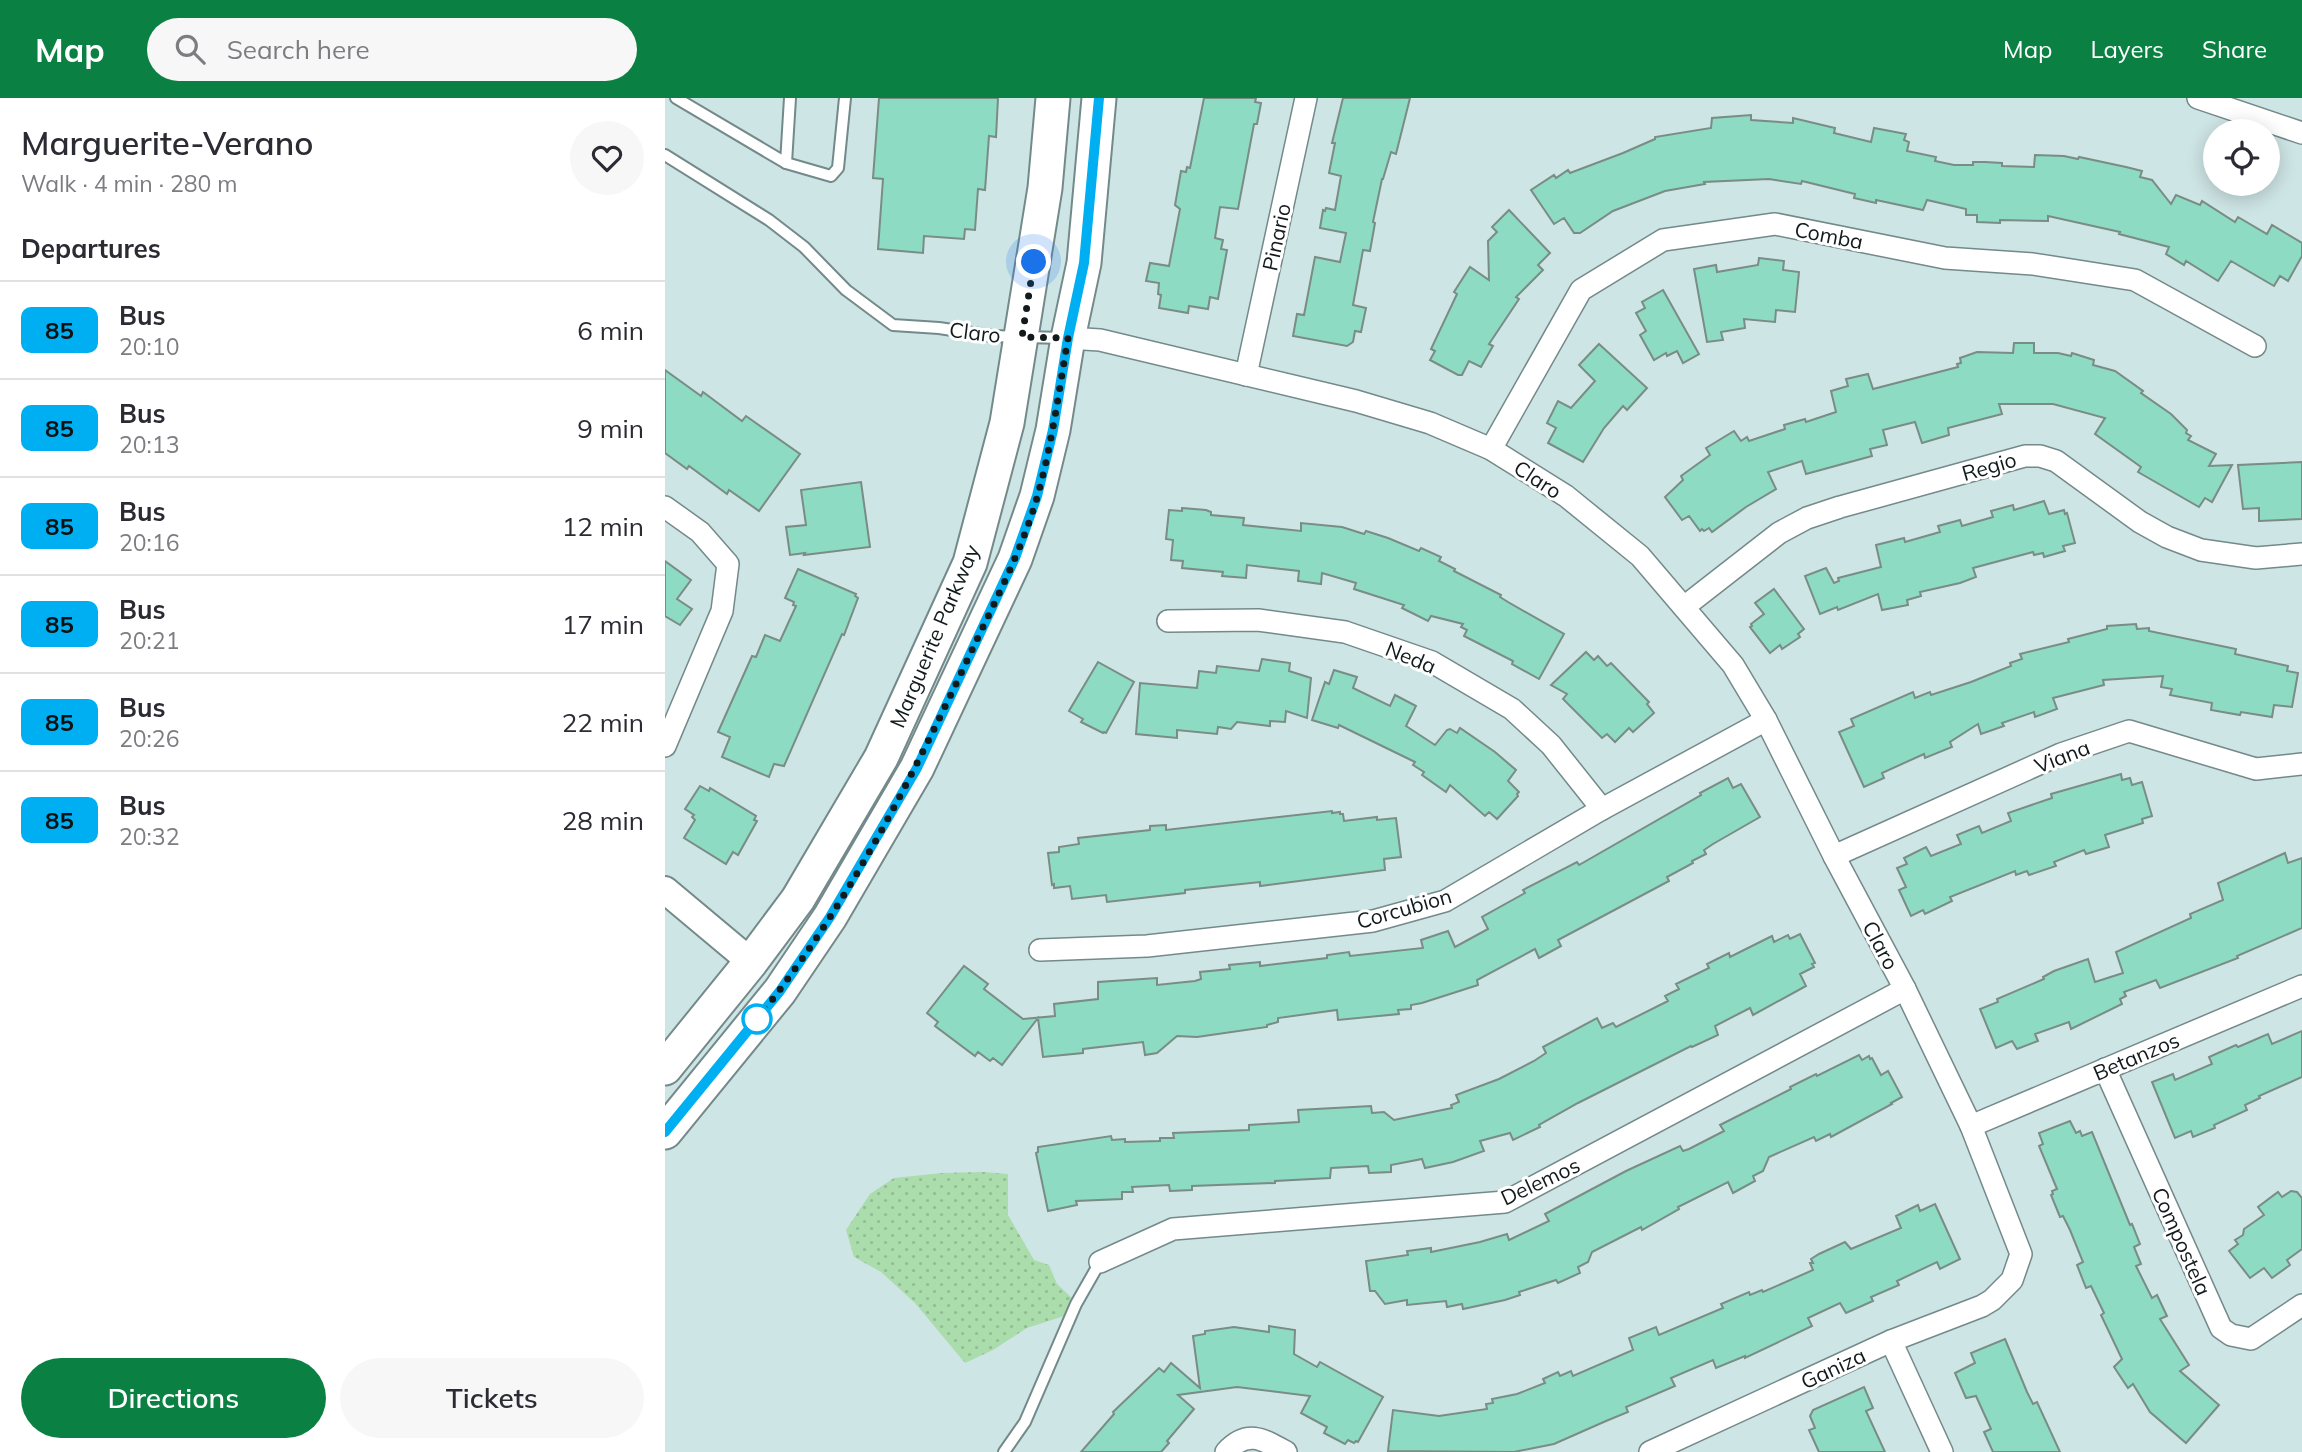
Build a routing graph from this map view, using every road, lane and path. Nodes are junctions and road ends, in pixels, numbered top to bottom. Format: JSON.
{"nodes":[{"id":1,"x":676,"y":98,"type":"edge"},
{"id":2,"x":790,"y":98,"type":"edge"},
{"id":3,"x":845,"y":98,"type":"edge"},
{"id":4,"x":1053,"y":98,"type":"edge"},
{"id":5,"x":1099,"y":98,"type":"edge"},
{"id":6,"x":1306,"y":98,"type":"edge"},
{"id":7,"x":2198,"y":98,"type":"edge"},
{"id":8,"x":2302,"y":133,"type":"edge"},
{"id":9,"x":665,"y":155,"type":"edge"},
{"id":10,"x":786,"y":163,"type":"junction"},
{"id":11,"x":1022,"y":337,"type":"junction"},
{"id":12,"x":1068,"y":338,"type":"junction"},
{"id":13,"x":2255,"y":346,"type":"dead end"},
{"id":14,"x":1246,"y":375,"type":"junction"},
{"id":15,"x":1491,"y":449,"type":"junction"},
{"id":16,"x":665,"y":507,"type":"edge"},
{"id":17,"x":2302,"y":554,"type":"edge"},
{"id":18,"x":1684,"y":607,"type":"junction"},
{"id":19,"x":1168,"y":621,"type":"dead end"},
{"id":20,"x":1766,"y":720,"type":"junction"},
{"id":21,"x":665,"y":746,"type":"edge"},
{"id":22,"x":2302,"y":764,"type":"edge"},
{"id":23,"x":1602,"y":809,"type":"junction"},
{"id":24,"x":1834,"y":856,"type":"junction"},
{"id":25,"x":665,"y":890,"type":"edge"},
{"id":26,"x":1040,"y":950,"type":"dead end"},
{"id":27,"x":751,"y":962,"type":"junction"},
{"id":28,"x":2302,"y":986,"type":"edge"},
{"id":29,"x":1905,"y":989,"type":"junction"},
{"id":30,"x":665,"y":1068,"type":"edge"},
{"id":31,"x":2105,"y":1069,"type":"junction"},
{"id":32,"x":1971,"y":1126,"type":"junction"},
{"id":33,"x":665,"y":1132,"type":"edge"},
{"id":34,"x":1100,"y":1262,"type":"joint"},
{"id":35,"x":2012,"y":1280,"type":"joint"},
{"id":36,"x":2302,"y":1305,"type":"edge"},
{"id":37,"x":1891,"y":1341,"type":"junction"},
{"id":38,"x":1005,"y":1452,"type":"edge"},
{"id":39,"x":1226,"y":1452,"type":"edge"},
{"id":40,"x":1286,"y":1452,"type":"edge"},
{"id":41,"x":1650,"y":1452,"type":"edge"},
{"id":42,"x":1942,"y":1452,"type":"edge"}],
"edges":[{"from":1,"to":10,"type":"lane"},
{"from":2,"to":10,"type":"lane"},
{"from":3,"to":10,"type":"lane"},
{"from":4,"to":11,"type":"main road","name":"Marguerite Parkway"},
{"from":5,"to":12,"type":"main road","name":"Marguerite Parkway"},
{"from":6,"to":14,"type":"street","name":"Pinario"},
{"from":7,"to":8,"type":"street"},
{"from":9,"to":11,"type":"lane","name":"Claro"},
{"from":11,"to":12,"type":"lane","name":"Claro"},
{"from":11,"to":27,"type":"main road","name":"Marguerite Parkway"},
{"from":12,"to":14,"type":"street","name":"Claro"},
{"from":12,"to":33,"type":"main road","name":"Marguerite Parkway"},
{"from":13,"to":15,"type":"street","name":"Comba"},
{"from":14,"to":15,"type":"street","name":"Claro"},
{"from":15,"to":18,"type":"street","name":"Claro"},
{"from":16,"to":21,"type":"street"},
{"from":17,"to":18,"type":"street","name":"Regio"},
{"from":18,"to":20,"type":"street","name":"Claro"},
{"from":19,"to":23,"type":"street","name":"Neda"},
{"from":20,"to":23,"type":"street","name":"Corcubion"},
{"from":20,"to":24,"type":"street","name":"Claro"},
{"from":22,"to":24,"type":"street","name":"Viana"},
{"from":23,"to":26,"type":"street","name":"Corcubion"},
{"from":24,"to":29,"type":"street","name":"Claro"},
{"from":25,"to":27,"type":"street"},
{"from":27,"to":30,"type":"main road","name":"Marguerite Parkway"},
{"from":28,"to":31,"type":"street","name":"Betanzos"},
{"from":29,"to":32,"type":"street","name":"Claro"},
{"from":29,"to":34,"type":"street","name":"Delemos"},
{"from":31,"to":32,"type":"street","name":"Betanzos"},
{"from":31,"to":36,"type":"street","name":"Compostela"},
{"from":32,"to":35,"type":"street","name":"Claro"},
{"from":34,"to":38,"type":"lane"},
{"from":35,"to":37,"type":"street","name":"Ganiza"},
{"from":37,"to":41,"type":"street","name":"Ganiza"},
{"from":37,"to":42,"type":"street"},
{"from":39,"to":40,"type":"street"}]}
